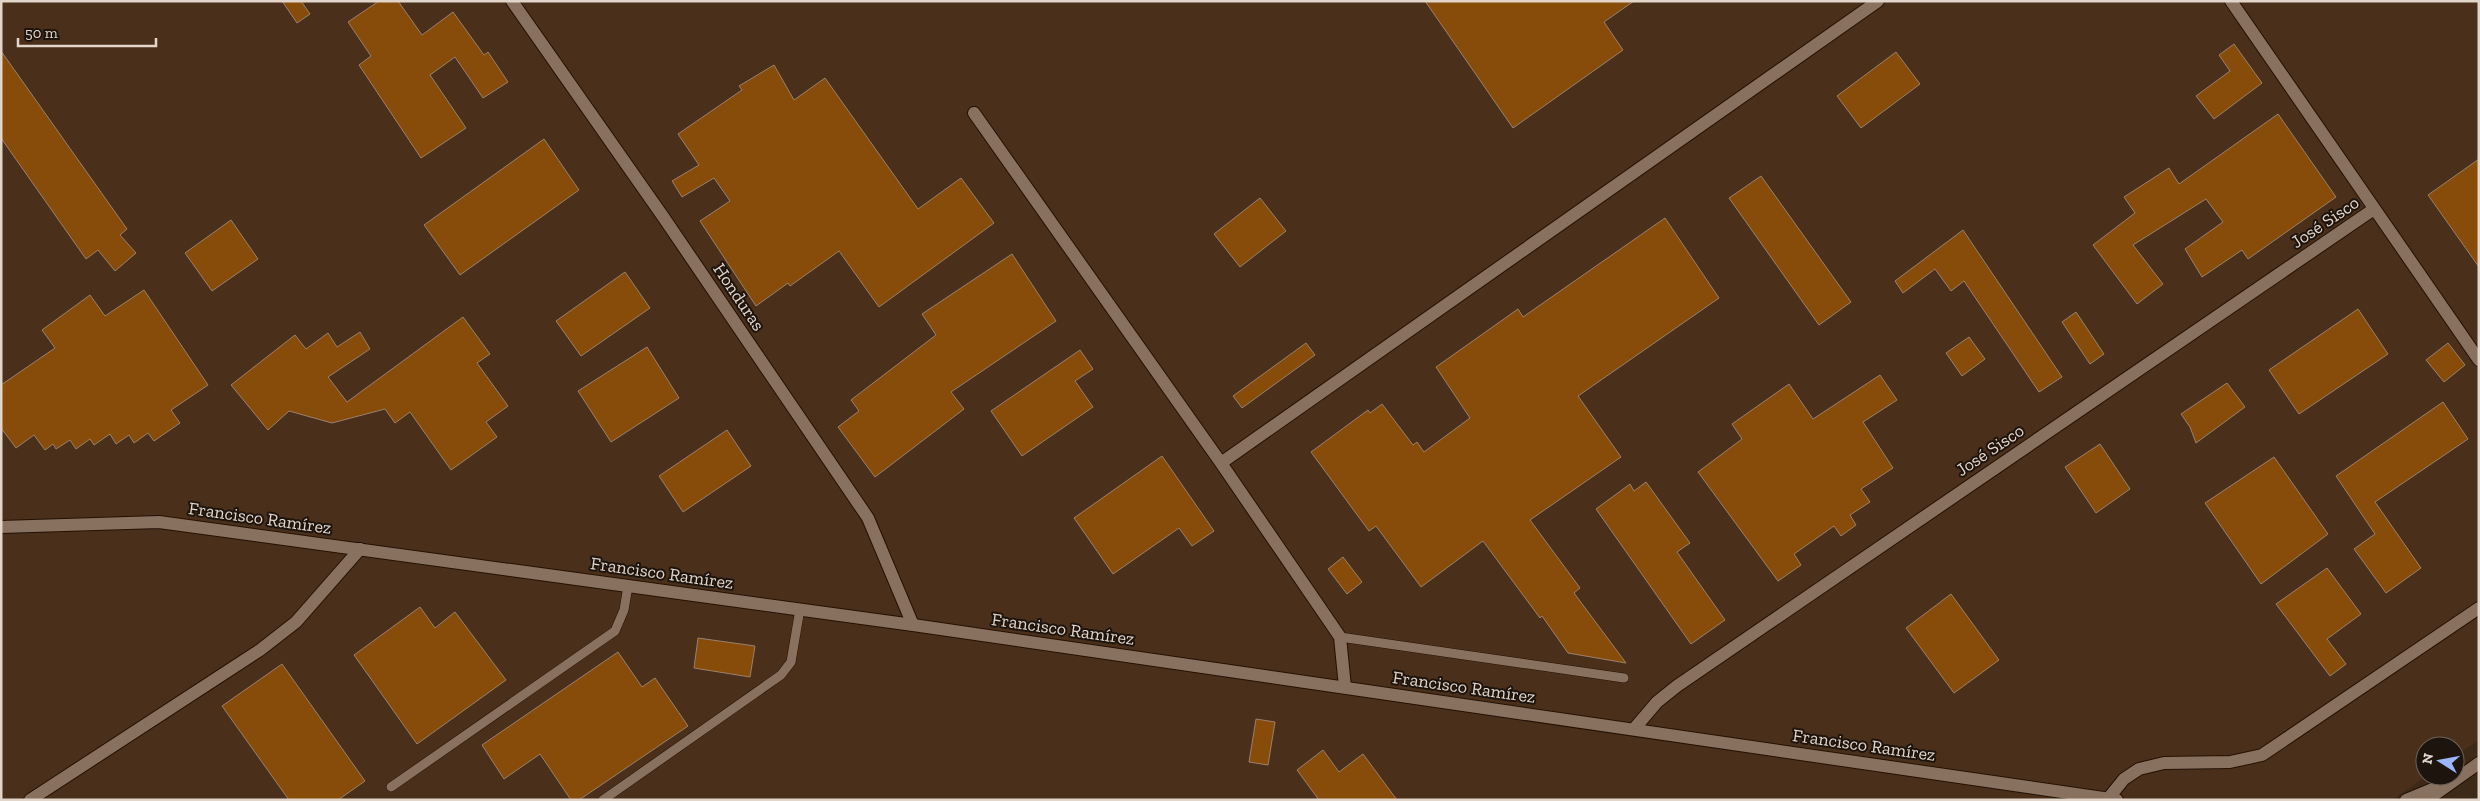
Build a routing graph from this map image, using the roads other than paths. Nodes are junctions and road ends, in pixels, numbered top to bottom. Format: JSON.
{"nodes":[{"id":1,"x":512,"y":1,"type":"edge"},
{"id":2,"x":1878,"y":1,"type":"edge"},
{"id":3,"x":2231,"y":1,"type":"edge"},
{"id":4,"x":974,"y":113,"type":"dead end"},
{"id":5,"x":2374,"y":209,"type":"junction"},
{"id":6,"x":2479,"y":360,"type":"edge"},
{"id":7,"x":1221,"y":463,"type":"junction"},
{"id":8,"x":1,"y":527,"type":"edge"},
{"id":9,"x":360,"y":549,"type":"junction"},
{"id":10,"x":628,"y":586,"type":"junction"},
{"id":11,"x":2479,"y":608,"type":"edge"},
{"id":12,"x":800,"y":610,"type":"junction"},
{"id":13,"x":913,"y":625,"type":"junction"},
{"id":14,"x":1340,"y":637,"type":"junction"},
{"id":15,"x":1624,"y":678,"type":"dead end"},
{"id":16,"x":1345,"y":687,"type":"junction"},
{"id":17,"x":1634,"y":729,"type":"junction"},
{"id":18,"x":2479,"y":763,"type":"edge"},
{"id":19,"x":2465,"y":773,"type":"edge"},
{"id":20,"x":2442,"y":786,"type":"edge"},
{"id":21,"x":2446,"y":786,"type":"edge"},
{"id":22,"x":391,"y":787,"type":"dead end"},
{"id":23,"x":2110,"y":799,"type":"edge"},
{"id":24,"x":30,"y":800,"type":"edge"},
{"id":25,"x":603,"y":800,"type":"edge"},
{"id":26,"x":2406,"y":800,"type":"edge"},
{"id":27,"x":2427,"y":800,"type":"edge"}],
"edges":[{"from":1,"to":13,"type":"street","name":"Honduras"},
{"from":2,"to":7,"type":"street"},
{"from":3,"to":5,"type":"street"},
{"from":4,"to":7,"type":"street"},
{"from":5,"to":6,"type":"street"},
{"from":5,"to":17,"type":"street","name":"José Sisco"},
{"from":7,"to":14,"type":"street"},
{"from":8,"to":9,"type":"street","name":"Francisco Ramírez"},
{"from":9,"to":10,"type":"street","name":"Francisco Ramírez"},
{"from":9,"to":24,"type":"street"},
{"from":10,"to":12,"type":"street","name":"Francisco Ramírez"},
{"from":10,"to":22,"type":"lane"},
{"from":11,"to":23,"type":"street"},
{"from":12,"to":13,"type":"street","name":"Francisco Ramírez"},
{"from":12,"to":25,"type":"lane"},
{"from":13,"to":16,"type":"street","name":"Francisco Ramírez"},
{"from":14,"to":15,"type":"lane"},
{"from":14,"to":16,"type":"street"},
{"from":16,"to":17,"type":"street","name":"Francisco Ramírez"},
{"from":17,"to":23,"type":"street","name":"Francisco Ramírez"},
{"from":18,"to":19,"type":"street"},
{"from":20,"to":26,"type":"street"},
{"from":21,"to":27,"type":"street"}]}
